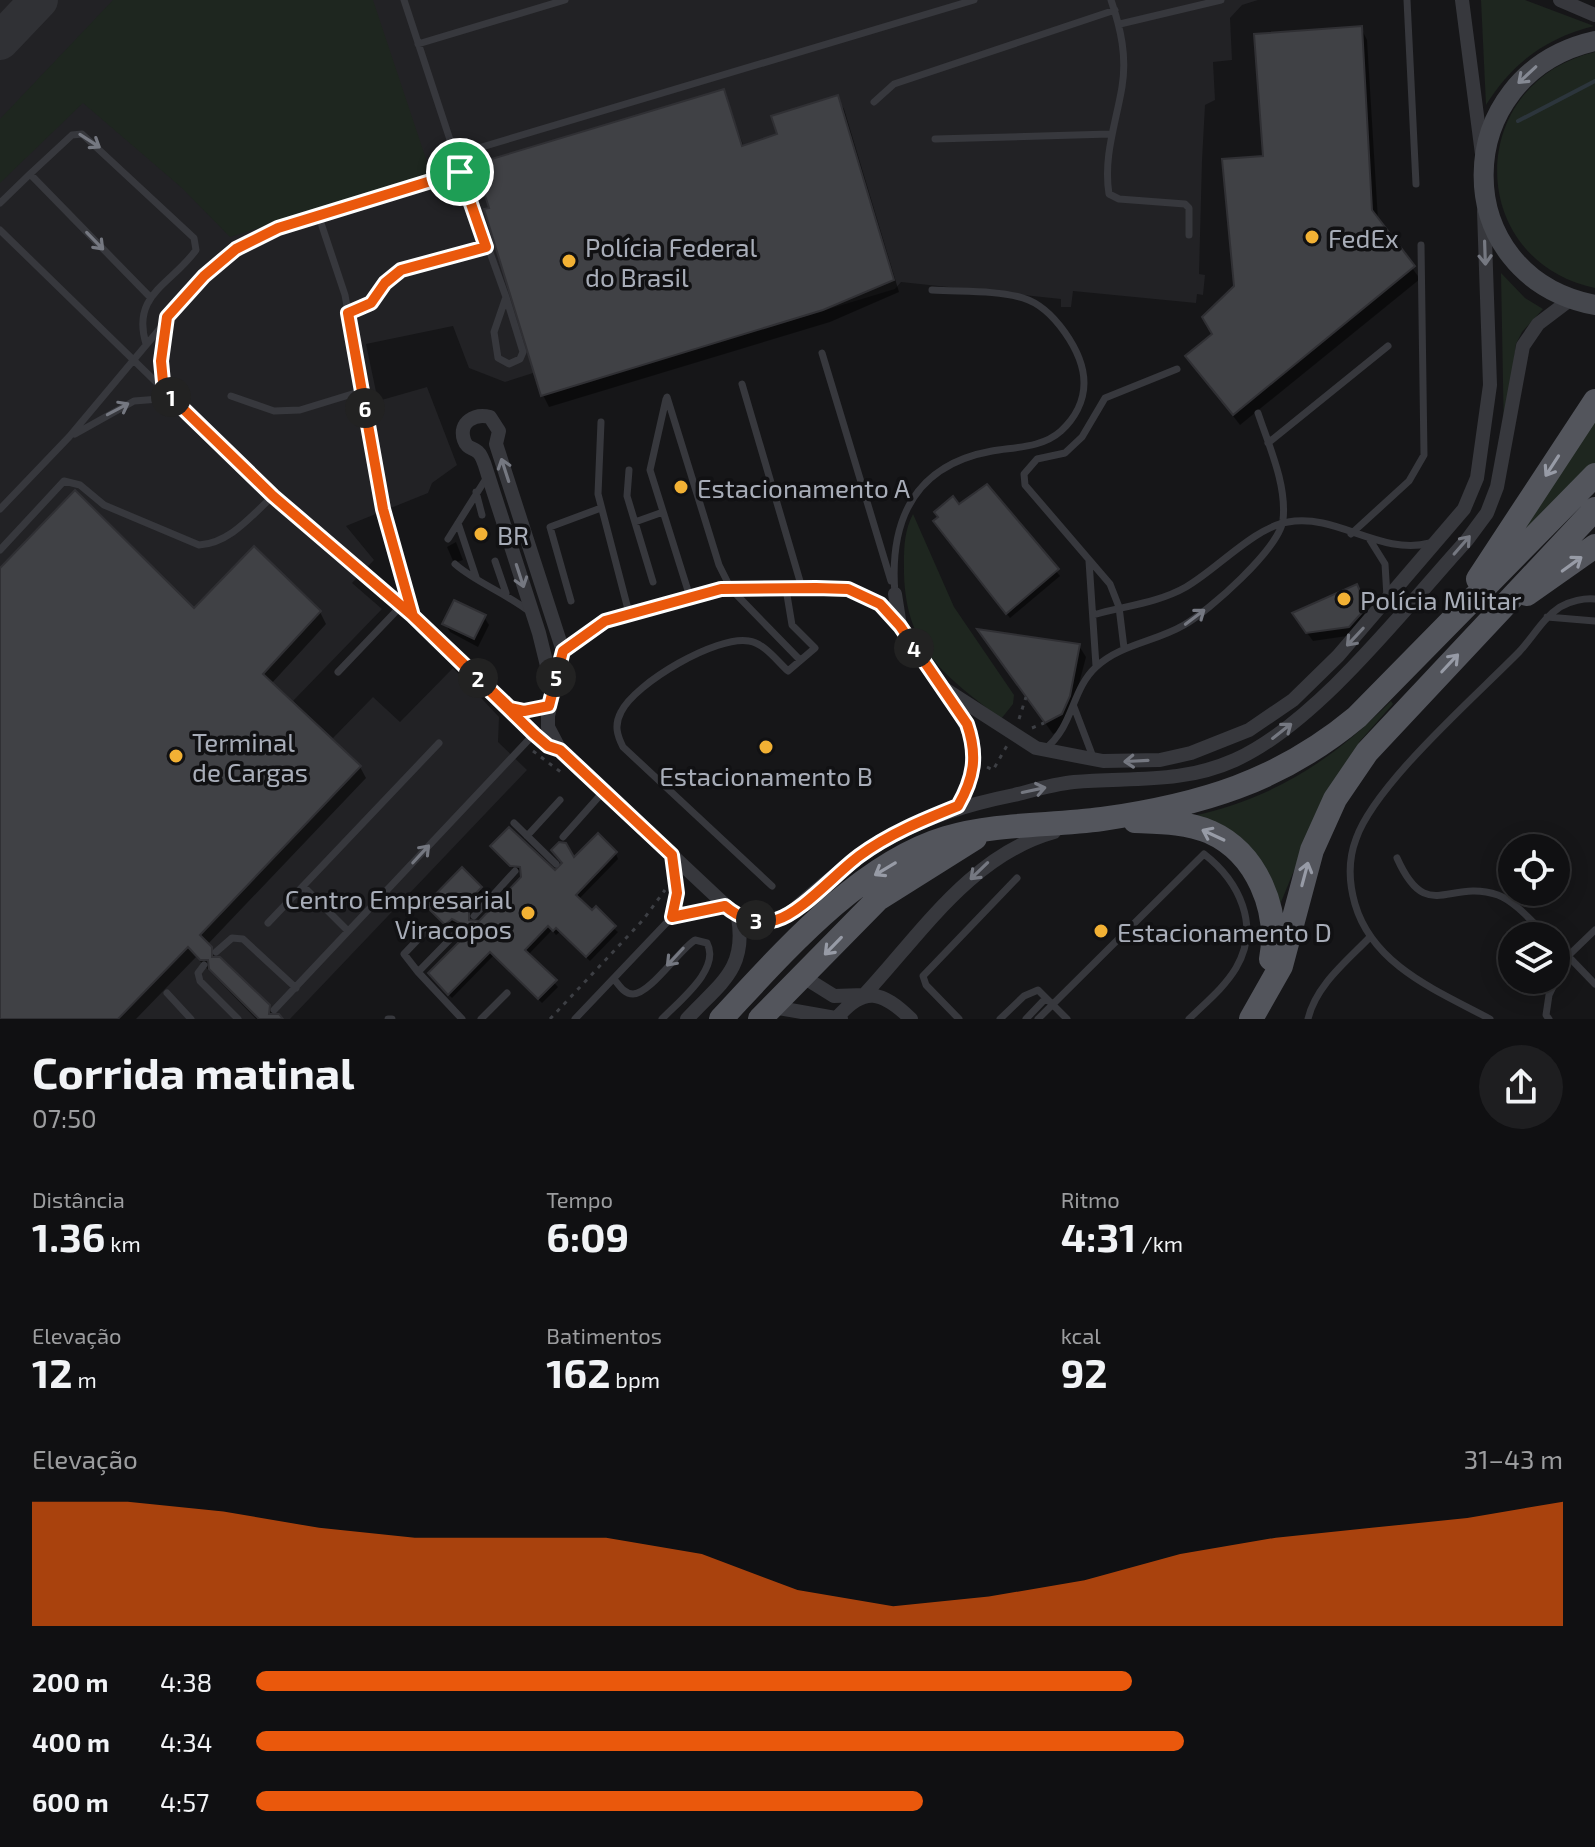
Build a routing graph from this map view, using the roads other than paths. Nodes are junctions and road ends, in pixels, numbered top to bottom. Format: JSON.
{"nodes":[{"id":1,"x":404,"y":0,"type":"edge"},
{"id":2,"x":565,"y":0,"type":"edge"},
{"id":3,"x":974,"y":0,"type":"edge"},
{"id":4,"x":1111,"y":0,"type":"edge"},
{"id":5,"x":1407,"y":0,"type":"edge"},
{"id":6,"x":1462,"y":0,"type":"edge"},
{"id":7,"x":1560,"y":0,"type":"edge"},
{"id":8,"x":1217,"y":1,"type":"edge"},
{"id":9,"x":1115,"y":10,"type":"junction"},
{"id":10,"x":1595,"y":15,"type":"edge"},
{"id":11,"x":1120,"y":24,"type":"junction"},
{"id":12,"x":1595,"y":41,"type":"edge"},
{"id":13,"x":418,"y":44,"type":"junction"},
{"id":14,"x":874,"y":102,"type":"dead end"},
{"id":15,"x":1110,"y":134,"type":"junction"},
{"id":16,"x":935,"y":139,"type":"dead end"},
{"id":17,"x":455,"y":155,"type":"junction"},
{"id":18,"x":1483,"y":169,"type":"junction"},
{"id":19,"x":460,"y":172,"type":"junction"},
{"id":20,"x":30,"y":174,"type":"junction"},
{"id":21,"x":1416,"y":184,"type":"dead end"},
{"id":22,"x":0,"y":203,"type":"edge"},
{"id":23,"x":319,"y":217,"type":"junction"},
{"id":24,"x":0,"y":230,"type":"edge"},
{"id":25,"x":1189,"y":235,"type":"dead end"},
{"id":26,"x":1421,"y":245,"type":"dead end"},
{"id":27,"x":486,"y":247,"type":"junction"},
{"id":28,"x":932,"y":290,"type":"dead end"},
{"id":29,"x":150,"y":297,"type":"junction"},
{"id":30,"x":506,"y":297,"type":"junction"},
{"id":31,"x":1571,"y":299,"type":"junction"},
{"id":32,"x":1595,"y":305,"type":"edge"},
{"id":33,"x":348,"y":313,"type":"junction"},
{"id":34,"x":167,"y":317,"type":"junction"},
{"id":35,"x":146,"y":344,"type":"junction"},
{"id":36,"x":1388,"y":346,"type":"dead end"},
{"id":37,"x":822,"y":353,"type":"dead end"},
{"id":38,"x":134,"y":361,"type":"junction"},
{"id":39,"x":1177,"y":369,"type":"dead end"},
{"id":40,"x":742,"y":384,"type":"dead end"},
{"id":41,"x":362,"y":391,"type":"junction"},
{"id":42,"x":231,"y":396,"type":"dead end"},
{"id":43,"x":172,"y":398,"type":"junction"},
{"id":44,"x":1595,"y":401,"type":"edge"},
{"id":45,"x":1258,"y":413,"type":"dead end"},
{"id":46,"x":601,"y":422,"type":"dead end"},
{"id":47,"x":69,"y":437,"type":"junction"},
{"id":48,"x":1268,"y":443,"type":"junction"},
{"id":49,"x":629,"y":470,"type":"dead end"},
{"id":50,"x":488,"y":475,"type":"junction"},
{"id":51,"x":1595,"y":475,"type":"edge"},
{"id":52,"x":476,"y":492,"type":"junction"},
{"id":53,"x":273,"y":496,"type":"junction"},
{"id":54,"x":601,"y":508,"type":"junction"},
{"id":55,"x":0,"y":509,"type":"edge"},
{"id":56,"x":1595,"y":509,"type":"edge"},
{"id":57,"x":663,"y":512,"type":"junction"},
{"id":58,"x":482,"y":515,"type":"dead end"},
{"id":59,"x":635,"y":522,"type":"junction"},
{"id":60,"x":1283,"y":522,"type":"junction"},
{"id":61,"x":458,"y":523,"type":"junction"},
{"id":62,"x":1351,"y":534,"type":"junction"},
{"id":63,"x":448,"y":539,"type":"dead end"},
{"id":64,"x":1370,"y":540,"type":"junction"},
{"id":65,"x":1440,"y":541,"type":"junction"},
{"id":66,"x":1595,"y":546,"type":"edge"},
{"id":67,"x":0,"y":550,"type":"edge"},
{"id":68,"x":1089,"y":560,"type":"junction"},
{"id":69,"x":495,"y":561,"type":"dead end"},
{"id":70,"x":455,"y":564,"type":"dead end"},
{"id":71,"x":476,"y":577,"type":"junction"},
{"id":72,"x":653,"y":582,"type":"dead end"},
{"id":73,"x":802,"y":588,"type":"junction"},
{"id":74,"x":731,"y":589,"type":"junction"},
{"id":75,"x":786,"y":589,"type":"junction"},
{"id":76,"x":507,"y":593,"type":"junction"},
{"id":77,"x":895,"y":594,"type":"junction"},
{"id":78,"x":690,"y":597,"type":"junction"},
{"id":79,"x":1595,"y":599,"type":"edge"},
{"id":80,"x":1387,"y":600,"type":"junction"},
{"id":81,"x":571,"y":601,"type":"dead end"},
{"id":82,"x":401,"y":606,"type":"junction"},
{"id":83,"x":1119,"y":607,"type":"junction"},
{"id":84,"x":1501,"y":609,"type":"junction"},
{"id":85,"x":629,"y":613,"type":"junction"},
{"id":86,"x":533,"y":615,"type":"junction"},
{"id":87,"x":1093,"y":615,"type":"junction"},
{"id":88,"x":413,"y":616,"type":"junction"},
{"id":89,"x":1452,"y":617,"type":"junction"},
{"id":90,"x":1547,"y":617,"type":"junction"},
{"id":91,"x":1595,"y":621,"type":"edge"},
{"id":92,"x":900,"y":626,"type":"junction"},
{"id":93,"x":1124,"y":648,"type":"junction"},
{"id":94,"x":563,"y":651,"type":"junction"},
{"id":95,"x":800,"y":660,"type":"junction"},
{"id":96,"x":1096,"y":666,"type":"junction"},
{"id":97,"x":338,"y":672,"type":"dead end"},
{"id":98,"x":943,"y":688,"type":"junction"},
{"id":99,"x":553,"y":690,"type":"junction"},
{"id":100,"x":549,"y":706,"type":"junction"},
{"id":101,"x":1074,"y":707,"type":"junction"},
{"id":102,"x":510,"y":708,"type":"junction"},
{"id":103,"x":534,"y":734,"type":"junction"},
{"id":104,"x":439,"y":743,"type":"dead end"},
{"id":105,"x":560,"y":750,"type":"junction"},
{"id":106,"x":1044,"y":750,"type":"junction"},
{"id":107,"x":1094,"y":758,"type":"junction"},
{"id":108,"x":604,"y":790,"type":"junction"},
{"id":109,"x":560,"y":800,"type":"dead end"},
{"id":110,"x":958,"y":806,"type":"junction"},
{"id":111,"x":1101,"y":819,"type":"junction"},
{"id":112,"x":514,"y":823,"type":"dead end"},
{"id":113,"x":983,"y":832,"type":"junction"},
{"id":114,"x":527,"y":836,"type":"junction"},
{"id":115,"x":563,"y":837,"type":"dead end"},
{"id":116,"x":672,"y":855,"type":"junction"},
{"id":117,"x":1397,"y":858,"type":"dead end"},
{"id":118,"x":556,"y":864,"type":"dead end"},
{"id":119,"x":515,"y":871,"type":"dead end"},
{"id":120,"x":1017,"y":878,"type":"dead end"},
{"id":121,"x":303,"y":886,"type":"junction"},
{"id":122,"x":772,"y":886,"type":"dead end"},
{"id":123,"x":725,"y":906,"type":"junction"},
{"id":124,"x":474,"y":916,"type":"dead end"},
{"id":125,"x":672,"y":917,"type":"junction"},
{"id":126,"x":738,"y":917,"type":"junction"},
{"id":127,"x":1532,"y":922,"type":"edge"},
{"id":128,"x":268,"y":923,"type":"dead end"},
{"id":129,"x":461,"y":928,"type":"dead end"},
{"id":130,"x":1595,"y":930,"type":"edge"},
{"id":131,"x":348,"y":931,"type":"junction"},
{"id":132,"x":426,"y":931,"type":"dead end"},
{"id":133,"x":1370,"y":937,"type":"junction"},
{"id":134,"x":216,"y":952,"type":"dead end"},
{"id":135,"x":1570,"y":954,"type":"edge"},
{"id":136,"x":1570,"y":958,"type":"edge"},
{"id":137,"x":204,"y":965,"type":"dead end"},
{"id":138,"x":418,"y":972,"type":"junction"},
{"id":139,"x":802,"y":976,"type":"junction"},
{"id":140,"x":614,"y":979,"type":"junction"},
{"id":141,"x":1595,"y":984,"type":"edge"},
{"id":142,"x":296,"y":988,"type":"junction"},
{"id":143,"x":167,"y":993,"type":"dead end"},
{"id":144,"x":507,"y":993,"type":"dead end"},
{"id":145,"x":1549,"y":994,"type":"edge"},
{"id":146,"x":864,"y":995,"type":"junction"},
{"id":147,"x":1049,"y":1001,"type":"junction"},
{"id":148,"x":274,"y":1010,"type":"dead end"},
{"id":149,"x":1257,"y":1010,"type":"edge"},
{"id":150,"x":767,"y":1013,"type":"edge"},
{"id":151,"x":838,"y":1018,"type":"edge"},
{"id":152,"x":191,"y":1019,"type":"edge"},
{"id":153,"x":238,"y":1019,"type":"edge"},
{"id":154,"x":462,"y":1019,"type":"edge"},
{"id":155,"x":481,"y":1019,"type":"edge"},
{"id":156,"x":575,"y":1019,"type":"edge"},
{"id":157,"x":662,"y":1019,"type":"edge"},
{"id":158,"x":687,"y":1019,"type":"edge"},
{"id":159,"x":721,"y":1019,"type":"edge"},
{"id":160,"x":911,"y":1019,"type":"edge"},
{"id":161,"x":959,"y":1019,"type":"edge"},
{"id":162,"x":1000,"y":1019,"type":"edge"},
{"id":163,"x":1026,"y":1019,"type":"edge"},
{"id":164,"x":1038,"y":1019,"type":"edge"},
{"id":165,"x":1067,"y":1019,"type":"edge"},
{"id":166,"x":1189,"y":1019,"type":"edge"},
{"id":167,"x":1308,"y":1019,"type":"edge"},
{"id":168,"x":1490,"y":1019,"type":"edge"},
{"id":169,"x":1549,"y":1019,"type":"edge"}],
"edges":[{"from":1,"to":13,"type":"lane"},
{"from":2,"to":13,"type":"lane"},
{"from":3,"to":17,"type":"lane"},
{"from":4,"to":9,"type":"lane"},
{"from":5,"to":21,"type":"lane"},
{"from":6,"to":18,"type":"street"},
{"from":7,"to":10,"type":"street"},
{"from":8,"to":11,"type":"lane"},
{"from":9,"to":11,"type":"lane"},
{"from":9,"to":14,"type":"lane"},
{"from":11,"to":15,"type":"lane"},
{"from":12,"to":18,"type":"main road","one_way":true},
{"from":13,"to":17,"type":"lane"},
{"from":15,"to":16,"type":"lane"},
{"from":15,"to":25,"type":"lane"},
{"from":17,"to":19,"type":"lane"},
{"from":18,"to":31,"type":"main road"},
{"from":18,"to":65,"type":"street","one_way":true},
{"from":19,"to":23,"type":"lane"},
{"from":19,"to":27,"type":"lane"},
{"from":20,"to":22,"type":"lane"},
{"from":20,"to":29,"type":"lane","one_way":true},
{"from":20,"to":29,"type":"lane","one_way":true},
{"from":23,"to":33,"type":"lane"},
{"from":23,"to":34,"type":"lane"},
{"from":24,"to":38,"type":"lane"},
{"from":26,"to":62,"type":"lane"},
{"from":27,"to":30,"type":"lane"},
{"from":27,"to":33,"type":"lane"},
{"from":28,"to":77,"type":"lane"},
{"from":29,"to":35,"type":"lane"},
{"from":30,"to":30,"type":"lane"},
{"from":31,"to":32,"type":"main road"},
{"from":110,"to":31,"type":"street","one_way":true},
{"from":33,"to":41,"type":"lane"},
{"from":34,"to":35,"type":"lane"},
{"from":34,"to":43,"type":"lane"},
{"from":35,"to":38,"type":"lane"},
{"from":36,"to":48,"type":"lane"},
{"from":37,"to":77,"type":"lane"},
{"from":38,"to":43,"type":"lane"},
{"from":38,"to":47,"type":"lane"},
{"from":39,"to":68,"type":"lane"},
{"from":40,"to":73,"type":"lane"},
{"from":41,"to":42,"type":"lane"},
{"from":41,"to":88,"type":"lane"},
{"from":47,"to":43,"type":"lane","one_way":true},
{"from":43,"to":53,"type":"lane"},
{"from":44,"to":89,"type":"main road","one_way":true},
{"from":45,"to":48,"type":"lane"},
{"from":46,"to":54,"type":"lane"},
{"from":47,"to":55,"type":"lane"},
{"from":48,"to":60,"type":"lane"},
{"from":49,"to":59,"type":"lane"},
{"from":50,"to":52,"type":"lane"},
{"from":50,"to":86,"type":"street","one_way":true},
{"from":94,"to":50,"type":"street","one_way":true},
{"from":51,"to":89,"type":"main road"},
{"from":52,"to":58,"type":"lane"},
{"from":52,"to":61,"type":"lane"},
{"from":53,"to":67,"type":"lane"},
{"from":53,"to":82,"type":"lane"},
{"from":54,"to":81,"type":"lane"},
{"from":54,"to":85,"type":"lane"},
{"from":56,"to":84,"type":"main road"},
{"from":57,"to":59,"type":"lane"},
{"from":57,"to":74,"type":"lane"},
{"from":57,"to":78,"type":"lane"},
{"from":59,"to":72,"type":"lane"},
{"from":60,"to":62,"type":"lane"},
{"from":60,"to":83,"type":"lane"},
{"from":93,"to":60,"type":"lane","one_way":true},
{"from":61,"to":63,"type":"lane"},
{"from":61,"to":71,"type":"lane"},
{"from":62,"to":64,"type":"lane"},
{"from":64,"to":65,"type":"lane"},
{"from":64,"to":80,"type":"lane"},
{"from":65,"to":80,"type":"street"},
{"from":84,"to":66,"type":"main road","one_way":true},
{"from":68,"to":83,"type":"lane"},
{"from":68,"to":87,"type":"lane"},
{"from":69,"to":76,"type":"lane"},
{"from":70,"to":71,"type":"lane"},
{"from":71,"to":76,"type":"lane"},
{"from":73,"to":75,"type":"street"},
{"from":73,"to":92,"type":"street"},
{"from":74,"to":75,"type":"street"},
{"from":74,"to":78,"type":"street"},
{"from":74,"to":95,"type":"lane"},
{"from":75,"to":95,"type":"lane"},
{"from":76,"to":86,"type":"lane"},
{"from":77,"to":92,"type":"street"},
{"from":78,"to":85,"type":"street"},
{"from":79,"to":90,"type":"lane"},
{"from":80,"to":107,"type":"street","one_way":true},
{"from":82,"to":88,"type":"lane"},
{"from":82,"to":97,"type":"lane"},
{"from":83,"to":87,"type":"lane"},
{"from":83,"to":93,"type":"lane"},
{"from":149,"to":84,"type":"main road","one_way":true},
{"from":85,"to":94,"type":"street"},
{"from":86,"to":99,"type":"street"},
{"from":87,"to":96,"type":"lane"},
{"from":88,"to":102,"type":"lane"},
{"from":89,"to":111,"type":"main road"},
{"from":90,"to":91,"type":"lane"},
{"from":90,"to":133,"type":"lane"},
{"from":92,"to":98,"type":"street"},
{"from":93,"to":96,"type":"lane"},
{"from":94,"to":99,"type":"street"},
{"from":95,"to":122,"type":"lane"},
{"from":96,"to":101,"type":"lane"},
{"from":98,"to":106,"type":"street"},
{"from":98,"to":110,"type":"street"},
{"from":99,"to":100,"type":"street"},
{"from":100,"to":102,"type":"lane"},
{"from":100,"to":105,"type":"street"},
{"from":101,"to":106,"type":"lane"},
{"from":101,"to":107,"type":"lane"},
{"from":102,"to":103,"type":"lane"},
{"from":103,"to":105,"type":"lane"},
{"from":131,"to":103,"type":"lane","one_way":true},
{"from":104,"to":121,"type":"lane"},
{"from":105,"to":108,"type":"street"},
{"from":106,"to":107,"type":"street"},
{"from":108,"to":115,"type":"lane"},
{"from":108,"to":116,"type":"street"},
{"from":109,"to":114,"type":"lane"},
{"from":110,"to":126,"type":"street"},
{"from":111,"to":113,"type":"main road"},
{"from":111,"to":146,"type":"street","one_way":true},
{"from":149,"to":111,"type":"main road","one_way":true},
{"from":112,"to":114,"type":"lane"},
{"from":113,"to":139,"type":"main road","one_way":true},
{"from":113,"to":159,"type":"main road","one_way":true},
{"from":114,"to":118,"type":"lane"},
{"from":116,"to":123,"type":"street"},
{"from":116,"to":125,"type":"lane"},
{"from":117,"to":127,"type":"lane"},
{"from":119,"to":124,"type":"lane"},
{"from":120,"to":161,"type":"lane"},
{"from":121,"to":128,"type":"lane"},
{"from":121,"to":131,"type":"lane"},
{"from":123,"to":125,"type":"lane"},
{"from":123,"to":126,"type":"street"},
{"from":125,"to":140,"type":"lane"},
{"from":126,"to":158,"type":"street"},
{"from":129,"to":138,"type":"lane"},
{"from":130,"to":135,"type":"lane"},
{"from":131,"to":142,"type":"lane"},
{"from":132,"to":138,"type":"lane"},
{"from":133,"to":167,"type":"lane"},
{"from":133,"to":168,"type":"lane"},
{"from":134,"to":142,"type":"lane"},
{"from":136,"to":141,"type":"lane"},
{"from":137,"to":153,"type":"lane"},
{"from":138,"to":154,"type":"lane"},
{"from":139,"to":146,"type":"street"},
{"from":139,"to":150,"type":"main road"},
{"from":140,"to":156,"type":"lane"},
{"from":157,"to":140,"type":"lane","one_way":true},
{"from":142,"to":148,"type":"lane"},
{"from":143,"to":152,"type":"lane"},
{"from":144,"to":155,"type":"lane"},
{"from":145,"to":169,"type":"lane"},
{"from":146,"to":151,"type":"street"},
{"from":146,"to":160,"type":"street"},
{"from":147,"to":162,"type":"lane"},
{"from":147,"to":163,"type":"lane"},
{"from":147,"to":164,"type":"lane"},
{"from":147,"to":165,"type":"lane"},
{"from":147,"to":166,"type":"lane"},
{"from":150,"to":151,"type":"street"}]}
